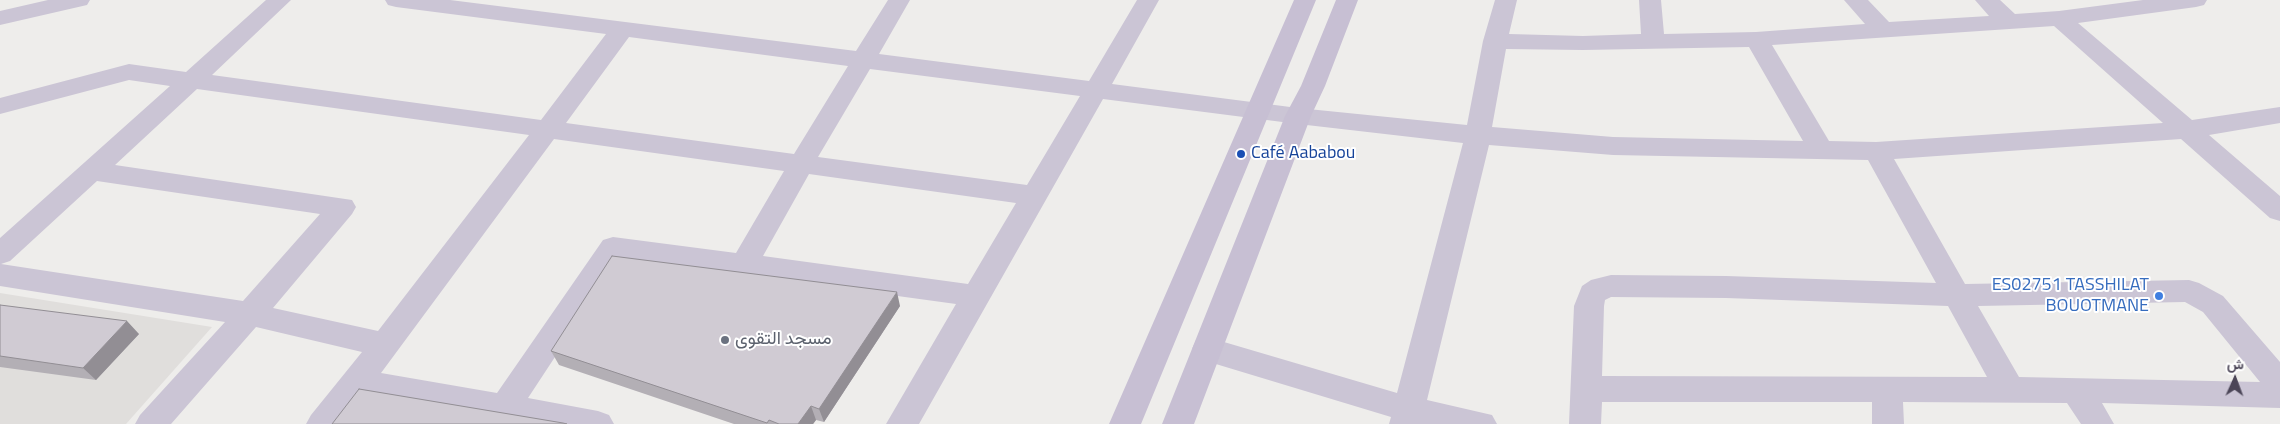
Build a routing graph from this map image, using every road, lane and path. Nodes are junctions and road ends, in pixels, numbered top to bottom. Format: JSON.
{"nodes":[{"id":1,"x":79,"y":0,"type":"edge"},
{"id":2,"x":280,"y":0,"type":"edge"},
{"id":3,"x":396,"y":0,"type":"edge"},
{"id":4,"x":899,"y":0,"type":"edge"},
{"id":5,"x":1148,"y":0,"type":"edge"},
{"id":6,"x":1305,"y":0,"type":"edge"},
{"id":7,"x":1347,"y":0,"type":"edge"},
{"id":8,"x":1506,"y":0,"type":"edge"},
{"id":9,"x":1650,"y":0,"type":"edge"},
{"id":10,"x":1855,"y":0,"type":"edge"},
{"id":11,"x":1986,"y":0,"type":"edge"},
{"id":12,"x":2196,"y":0,"type":"edge"},
{"id":13,"x":524,"y":8,"type":"edge"},
{"id":14,"x":2064,"y":11,"type":"edge"},
{"id":15,"x":0,"y":18,"type":"edge"},
{"id":16,"x":2009,"y":21,"type":"junction"},
{"id":17,"x":622,"y":30,"type":"junction"},
{"id":18,"x":1883,"y":30,"type":"junction"},
{"id":19,"x":1756,"y":38,"type":"junction"},
{"id":20,"x":1495,"y":41,"type":"junction"},
{"id":21,"x":1653,"y":41,"type":"junction"},
{"id":22,"x":864,"y":60,"type":"junction"},
{"id":23,"x":191,"y":80,"type":"junction"},
{"id":24,"x":1096,"y":89,"type":"junction"},
{"id":25,"x":0,"y":106,"type":"edge"},
{"id":26,"x":1258,"y":111,"type":"junction"},
{"id":27,"x":2280,"y":115,"type":"edge"},
{"id":28,"x":1298,"y":116,"type":"junction"},
{"id":29,"x":547,"y":129,"type":"junction"},
{"id":30,"x":2186,"y":130,"type":"junction"},
{"id":31,"x":1478,"y":135,"type":"junction"},
{"id":32,"x":1821,"y":149,"type":"junction"},
{"id":33,"x":1876,"y":151,"type":"junction"},
{"id":34,"x":801,"y":164,"type":"junction"},
{"id":35,"x":92,"y":170,"type":"junction"},
{"id":36,"x":1034,"y":196,"type":"junction"},
{"id":37,"x":2280,"y":211,"type":"edge"},
{"id":38,"x":0,"y":254,"type":"edge"},
{"id":39,"x":744,"y":265,"type":"junction"},
{"id":40,"x":0,"y":275,"type":"edge"},
{"id":41,"x":1956,"y":295,"type":"junction"},
{"id":42,"x":976,"y":296,"type":"junction"},
{"id":43,"x":250,"y":314,"type":"junction"},
{"id":44,"x":385,"y":345,"type":"junction"},
{"id":45,"x":1207,"y":349,"type":"junction"},
{"id":46,"x":356,"y":381,"type":"junction"},
{"id":47,"x":2280,"y":384,"type":"edge"},
{"id":48,"x":1588,"y":389,"type":"junction"},
{"id":49,"x":2076,"y":390,"type":"junction"},
{"id":50,"x":1887,"y":391,"type":"junction"},
{"id":51,"x":2010,"y":391,"type":"junction"},
{"id":52,"x":2280,"y":395,"type":"edge"},
{"id":53,"x":505,"y":407,"type":"junction"},
{"id":54,"x":1407,"y":416,"type":"edge"},
{"id":55,"x":151,"y":424,"type":"edge"},
{"id":56,"x":322,"y":424,"type":"edge"},
{"id":57,"x":598,"y":424,"type":"edge"},
{"id":58,"x":902,"y":424,"type":"edge"},
{"id":59,"x":1124,"y":424,"type":"edge"},
{"id":60,"x":1178,"y":424,"type":"edge"},
{"id":61,"x":1481,"y":424,"type":"edge"},
{"id":62,"x":1585,"y":424,"type":"edge"},
{"id":63,"x":1888,"y":424,"type":"edge"},
{"id":64,"x":2098,"y":424,"type":"edge"}],
"edges":[{"from":1,"to":15,"type":"street"},
{"from":2,"to":23,"type":"street"},
{"from":3,"to":13,"type":"street"},
{"from":4,"to":22,"type":"street"},
{"from":5,"to":24,"type":"street"},
{"from":6,"to":26,"type":"main road"},
{"from":7,"to":28,"type":"main road"},
{"from":8,"to":20,"type":"street"},
{"from":9,"to":21,"type":"street"},
{"from":10,"to":18,"type":"street"},
{"from":11,"to":16,"type":"street"},
{"from":12,"to":14,"type":"street"},
{"from":13,"to":17,"type":"street"},
{"from":14,"to":16,"type":"street"},
{"from":14,"to":30,"type":"street"},
{"from":16,"to":18,"type":"street"},
{"from":17,"to":22,"type":"street"},
{"from":17,"to":29,"type":"street"},
{"from":18,"to":19,"type":"street"},
{"from":19,"to":21,"type":"street"},
{"from":19,"to":32,"type":"street"},
{"from":20,"to":21,"type":"street"},
{"from":20,"to":31,"type":"street"},
{"from":22,"to":24,"type":"street"},
{"from":22,"to":34,"type":"street"},
{"from":23,"to":25,"type":"street"},
{"from":23,"to":29,"type":"street"},
{"from":23,"to":35,"type":"street"},
{"from":24,"to":26,"type":"street"},
{"from":24,"to":36,"type":"street"},
{"from":26,"to":28,"type":"street"},
{"from":26,"to":59,"type":"main road"},
{"from":27,"to":30,"type":"street"},
{"from":28,"to":31,"type":"street"},
{"from":28,"to":45,"type":"main road"},
{"from":29,"to":34,"type":"street"},
{"from":29,"to":44,"type":"street"},
{"from":30,"to":33,"type":"street"},
{"from":30,"to":37,"type":"street"},
{"from":31,"to":32,"type":"street"},
{"from":31,"to":54,"type":"street"},
{"from":32,"to":33,"type":"street"},
{"from":33,"to":41,"type":"street"},
{"from":34,"to":36,"type":"street"},
{"from":34,"to":39,"type":"street"},
{"from":35,"to":38,"type":"street"},
{"from":35,"to":43,"type":"street"},
{"from":36,"to":42,"type":"street"},
{"from":39,"to":42,"type":"street"},
{"from":39,"to":53,"type":"street"},
{"from":40,"to":43,"type":"street"},
{"from":41,"to":47,"type":"street"},
{"from":41,"to":48,"type":"street"},
{"from":41,"to":51,"type":"street"},
{"from":42,"to":58,"type":"street"},
{"from":43,"to":44,"type":"street"},
{"from":43,"to":55,"type":"street"},
{"from":44,"to":46,"type":"street"},
{"from":45,"to":54,"type":"street"},
{"from":45,"to":60,"type":"main road"},
{"from":46,"to":53,"type":"street"},
{"from":46,"to":56,"type":"street"},
{"from":48,"to":50,"type":"street"},
{"from":48,"to":62,"type":"street"},
{"from":49,"to":51,"type":"street"},
{"from":49,"to":52,"type":"street"},
{"from":49,"to":64,"type":"street"},
{"from":50,"to":51,"type":"street"},
{"from":50,"to":63,"type":"street"},
{"from":53,"to":57,"type":"street"},
{"from":54,"to":61,"type":"street"}]}
